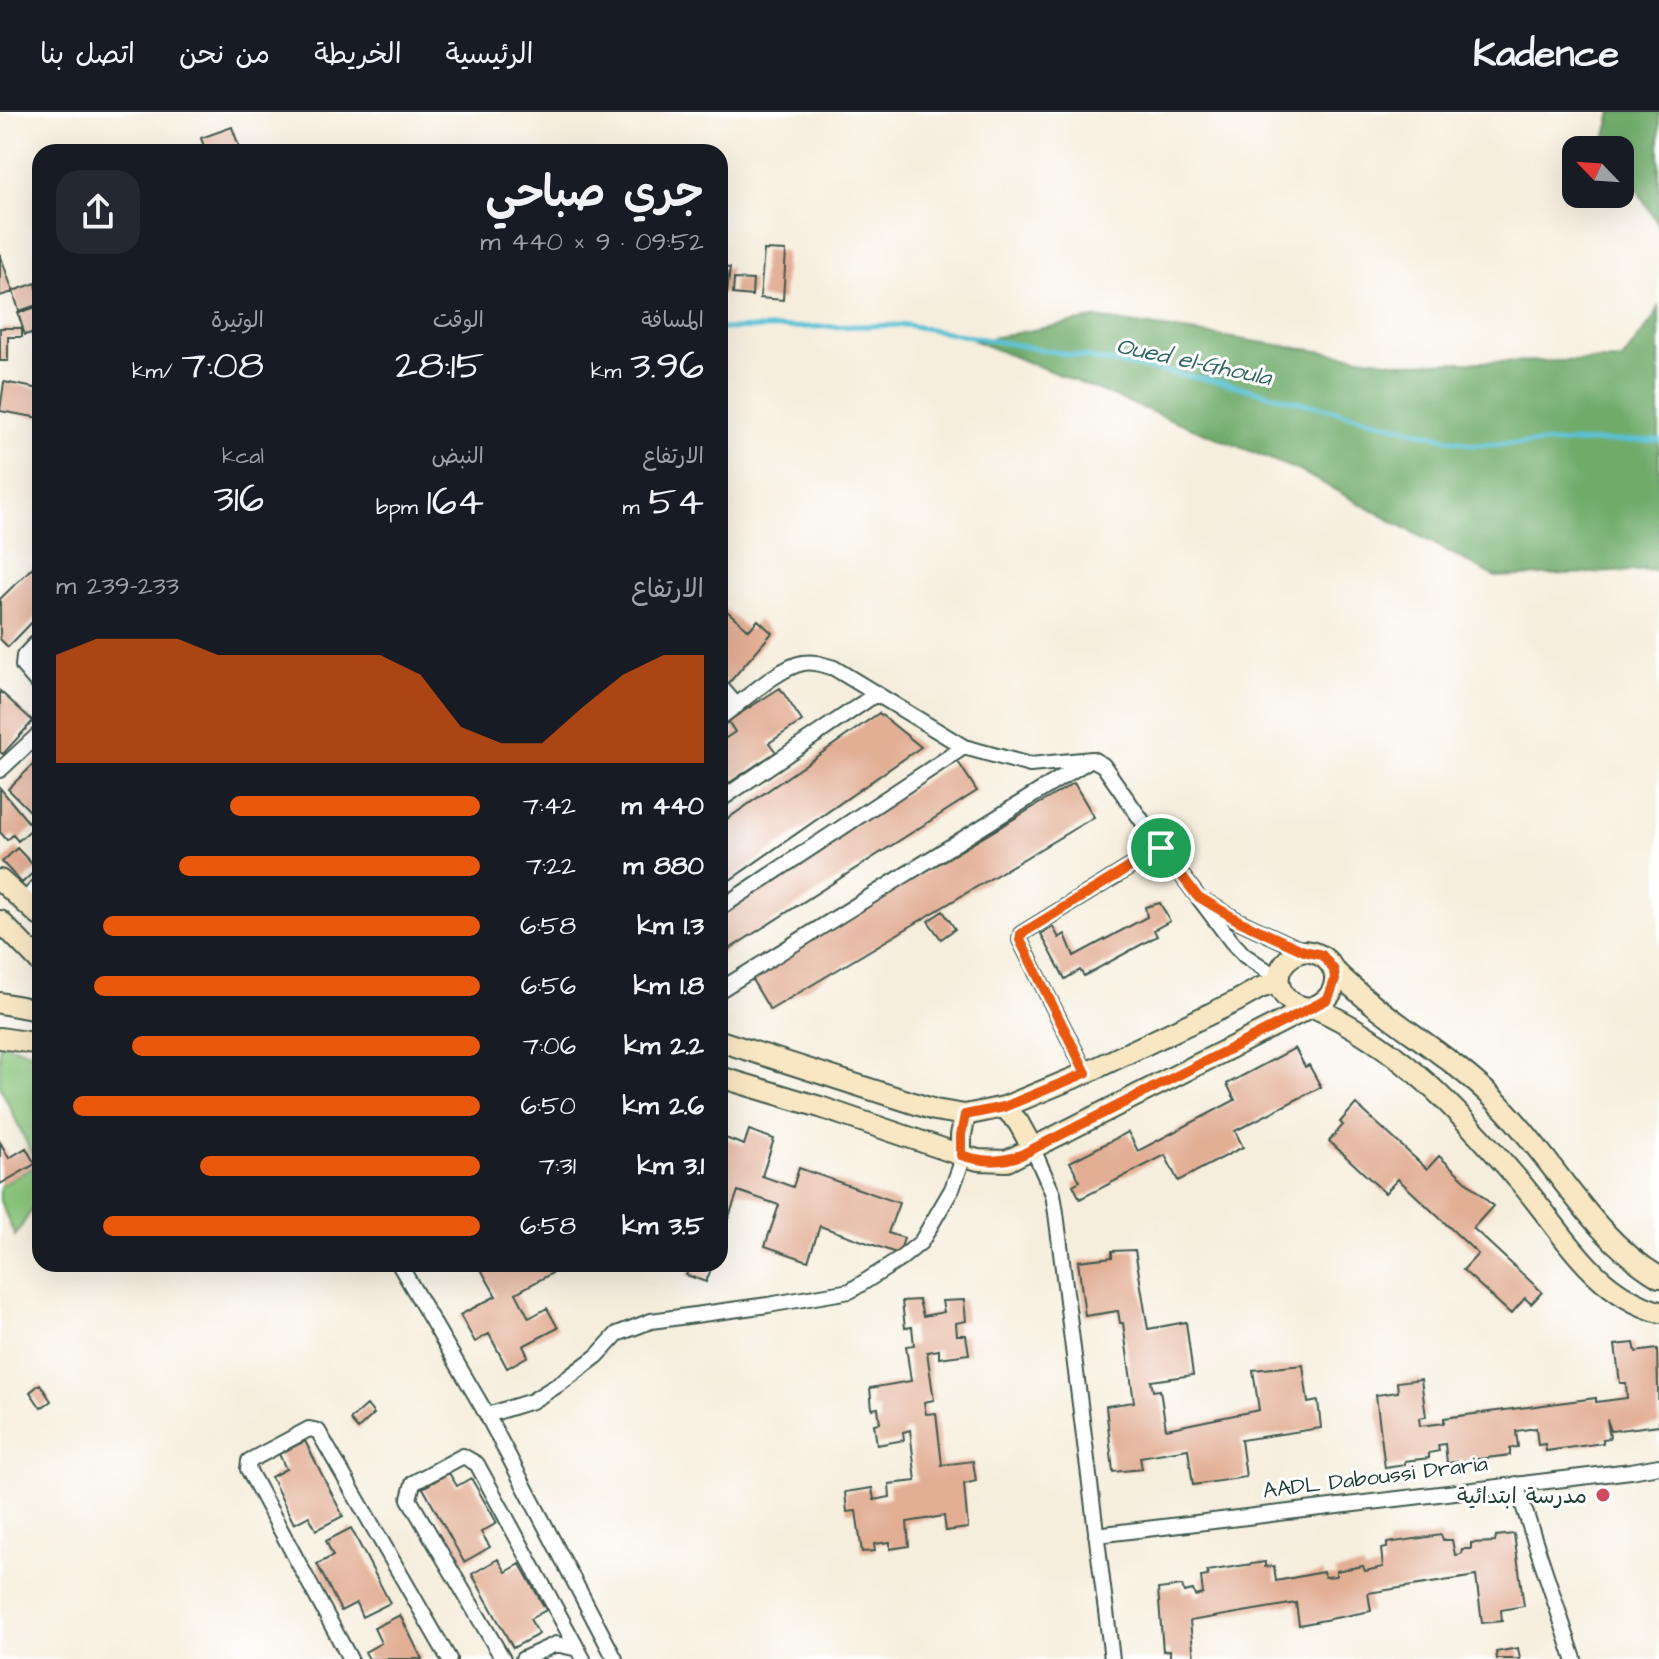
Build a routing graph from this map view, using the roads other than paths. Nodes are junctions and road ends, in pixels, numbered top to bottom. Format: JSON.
{"nodes":[{"id":1,"x":32,"y":648,"type":"edge"},
{"id":2,"x":32,"y":677,"type":"edge"},
{"id":3,"x":876,"y":694,"type":"junction"},
{"id":4,"x":728,"y":695,"type":"edge"},
{"id":5,"x":737,"y":706,"type":"junction"},
{"id":6,"x":728,"y":712,"type":"edge"},
{"id":7,"x":32,"y":740,"type":"edge"},
{"id":8,"x":964,"y":747,"type":"junction"},
{"id":9,"x":1092,"y":759,"type":"junction"},
{"id":10,"x":0,"y":770,"type":"edge"},
{"id":11,"x":728,"y":795,"type":"edge"},
{"id":12,"x":1161,"y":848,"type":"junction"},
{"id":13,"x":0,"y":880,"type":"edge"},
{"id":14,"x":32,"y":893,"type":"edge"},
{"id":15,"x":1197,"y":896,"type":"junction"},
{"id":16,"x":23,"y":903,"type":"junction"},
{"id":17,"x":728,"y":903,"type":"edge"},
{"id":18,"x":32,"y":910,"type":"edge"},
{"id":19,"x":0,"y":921,"type":"edge"},
{"id":20,"x":1304,"y":951,"type":"junction"},
{"id":21,"x":32,"y":954,"type":"edge"},
{"id":22,"x":1334,"y":970,"type":"junction"},
{"id":23,"x":1279,"y":980,"type":"junction"},
{"id":24,"x":728,"y":985,"type":"edge"},
{"id":25,"x":0,"y":1003,"type":"edge"},
{"id":26,"x":1311,"y":1007,"type":"junction"},
{"id":27,"x":32,"y":1009,"type":"edge"},
{"id":28,"x":0,"y":1038,"type":"edge"},
{"id":29,"x":32,"y":1043,"type":"edge"},
{"id":30,"x":728,"y":1044,"type":"edge"},
{"id":31,"x":1086,"y":1073,"type":"junction"},
{"id":32,"x":728,"y":1079,"type":"edge"},
{"id":33,"x":1004,"y":1107,"type":"junction"},
{"id":34,"x":965,"y":1115,"type":"junction"},
{"id":35,"x":1033,"y":1149,"type":"junction"},
{"id":36,"x":961,"y":1155,"type":"junction"},
{"id":37,"x":404,"y":1272,"type":"edge"},
{"id":38,"x":1659,"y":1277,"type":"edge"},
{"id":39,"x":1659,"y":1312,"type":"edge"},
{"id":40,"x":487,"y":1415,"type":"junction"},
{"id":41,"x":1659,"y":1466,"type":"edge"},
{"id":42,"x":1516,"y":1484,"type":"junction"},
{"id":43,"x":1096,"y":1535,"type":"junction"},
{"id":44,"x":580,"y":1654,"type":"edge"},
{"id":45,"x":350,"y":1659,"type":"edge"},
{"id":46,"x":449,"y":1659,"type":"edge"},
{"id":47,"x":503,"y":1659,"type":"edge"},
{"id":48,"x":523,"y":1659,"type":"edge"},
{"id":49,"x":615,"y":1659,"type":"edge"},
{"id":50,"x":1112,"y":1659,"type":"edge"},
{"id":51,"x":1574,"y":1659,"type":"edge"}],
"edges":[{"from":1,"to":2,"type":"street"},
{"from":3,"to":5,"type":"street"},
{"from":3,"to":8,"type":"street"},
{"from":3,"to":11,"type":"street"},
{"from":4,"to":5,"type":"street"},
{"from":5,"to":6,"type":"street"},
{"from":7,"to":10,"type":"street"},
{"from":8,"to":9,"type":"street"},
{"from":8,"to":17,"type":"street"},
{"from":9,"to":12,"type":"street"},
{"from":9,"to":24,"type":"street"},
{"from":12,"to":15,"type":"street"},
{"from":12,"to":31,"type":"street"},
{"from":13,"to":16,"type":"street"},
{"from":14,"to":16,"type":"street"},
{"from":15,"to":20,"type":"street"},
{"from":15,"to":23,"type":"street"},
{"from":16,"to":18,"type":"street"},
{"from":19,"to":21,"type":"street"},
{"from":20,"to":22,"type":"street"},
{"from":20,"to":23,"type":"street"},
{"from":22,"to":26,"type":"street"},
{"from":22,"to":38,"type":"street"},
{"from":23,"to":26,"type":"street"},
{"from":23,"to":31,"type":"street"},
{"from":25,"to":27,"type":"street"},
{"from":26,"to":35,"type":"street"},
{"from":26,"to":39,"type":"street"},
{"from":28,"to":29,"type":"street"},
{"from":30,"to":34,"type":"street"},
{"from":31,"to":33,"type":"street"},
{"from":32,"to":36,"type":"street"},
{"from":33,"to":34,"type":"street"},
{"from":33,"to":35,"type":"street"},
{"from":34,"to":36,"type":"street"},
{"from":35,"to":36,"type":"street"},
{"from":35,"to":43,"type":"street"},
{"from":36,"to":40,"type":"street"},
{"from":37,"to":40,"type":"street"},
{"from":40,"to":49,"type":"street"},
{"from":41,"to":42,"type":"street","name":"AADL Daboussi Draria"},
{"from":42,"to":43,"type":"street","name":"AADL Daboussi Draria"},
{"from":42,"to":51,"type":"street"},
{"from":43,"to":50,"type":"street"},
{"from":44,"to":47,"type":"street"},
{"from":44,"to":48,"type":"street"},
{"from":45,"to":46,"type":"street"}]}
